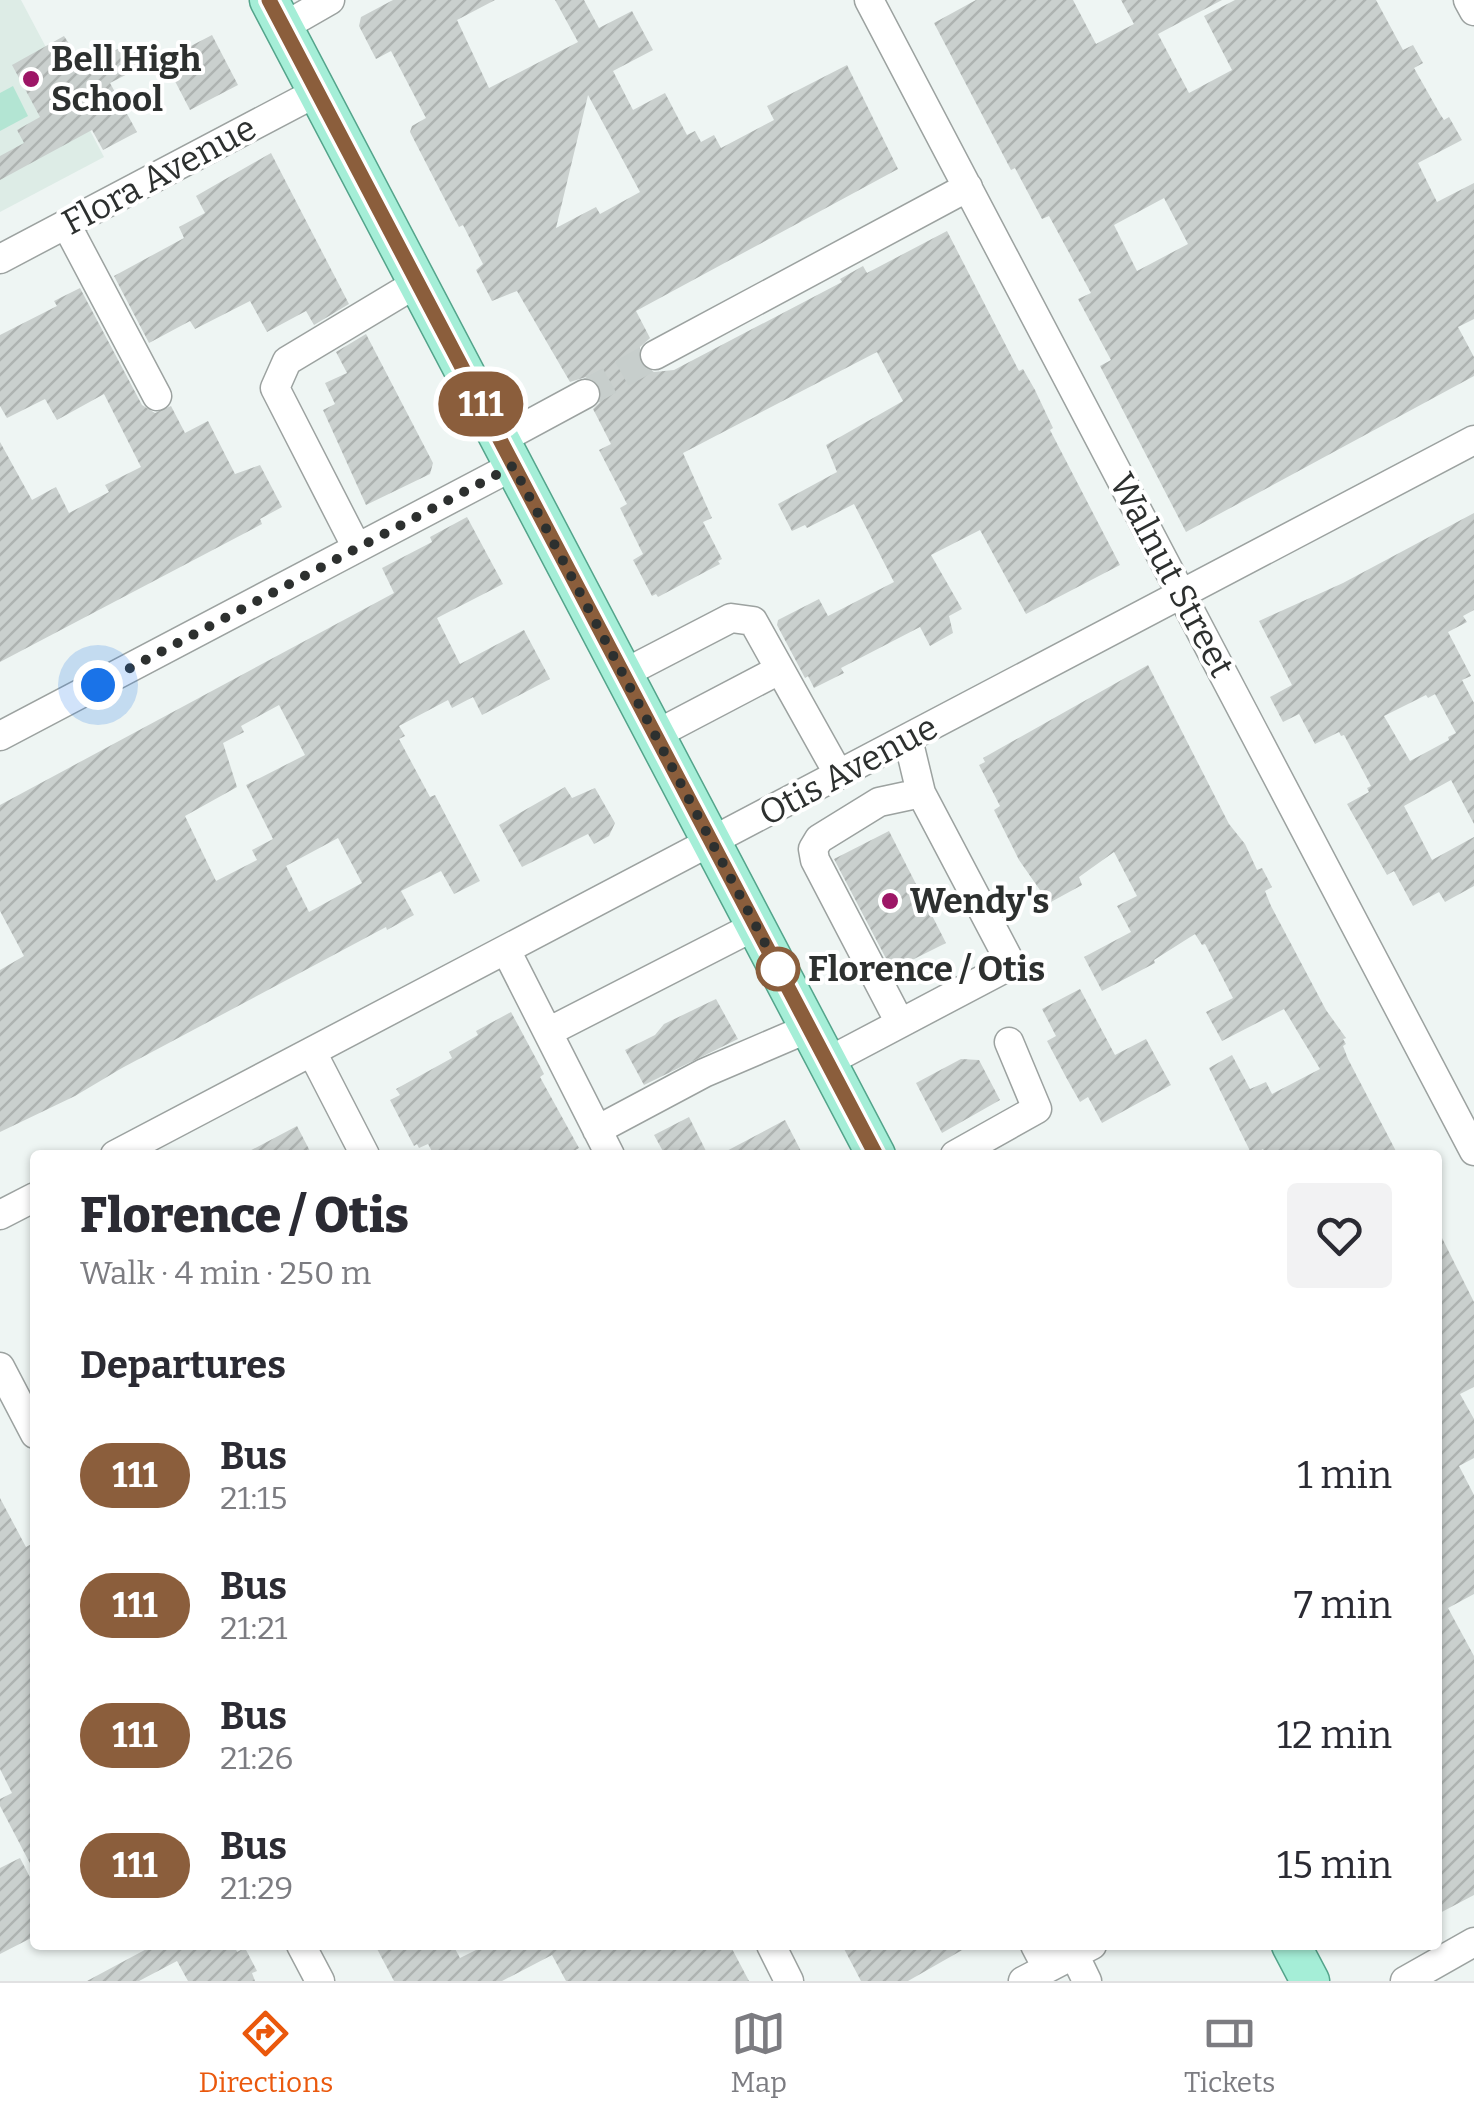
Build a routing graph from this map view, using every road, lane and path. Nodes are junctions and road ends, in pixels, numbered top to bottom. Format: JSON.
{"nodes":[{"id":1,"x":330,"y":0,"type":"edge"},
{"id":2,"x":869,"y":0,"type":"edge"},
{"id":3,"x":1468,"y":0,"type":"edge"},
{"id":4,"x":1474,"y":12,"type":"edge"},
{"id":5,"x":276,"y":14,"type":"edge"},
{"id":6,"x":317,"y":92,"type":"junction"},
{"id":7,"x":968,"y":188,"type":"junction"},
{"id":8,"x":66,"y":224,"type":"junction"},
{"id":9,"x":0,"y":258,"type":"edge"},
{"id":10,"x":417,"y":283,"type":"junction"},
{"id":11,"x":656,"y":355,"type":"tunnel mouth"},
{"id":12,"x":586,"y":394,"type":"tunnel mouth"},
{"id":13,"x":157,"y":396,"type":"dead end"},
{"id":14,"x":1474,"y":440,"type":"edge"},
{"id":15,"x":506,"y":452,"type":"junction"},
{"id":16,"x":358,"y":548,"type":"junction"},
{"id":17,"x":1182,"y":595,"type":"junction"},
{"id":18,"x":780,"y":670,"type":"junction"},
{"id":19,"x":623,"y":674,"type":"junction"},
{"id":20,"x":655,"y":735,"type":"junction"},
{"id":21,"x":0,"y":736,"type":"edge"},
{"id":22,"x":908,"y":739,"type":"junction"},
{"id":23,"x":839,"y":775,"type":"junction"},
{"id":24,"x":921,"y":793,"type":"junction"},
{"id":25,"x":712,"y":842,"type":"junction"},
{"id":26,"x":755,"y":926,"type":"junction"},
{"id":27,"x":506,"y":950,"type":"junction"},
{"id":28,"x":900,"y":1023,"type":"junction"},
{"id":29,"x":809,"y":1028,"type":"junction"},
{"id":30,"x":548,"y":1032,"type":"junction"},
{"id":31,"x":1009,"y":1042,"type":"dead end"},
{"id":32,"x":312,"y":1052,"type":"junction"},
{"id":33,"x":827,"y":1062,"type":"junction"},
{"id":34,"x":597,"y":1130,"type":"junction"},
{"id":35,"x":125,"y":1150,"type":"edge"},
{"id":36,"x":362,"y":1150,"type":"edge"},
{"id":37,"x":607,"y":1150,"type":"edge"},
{"id":38,"x":873,"y":1150,"type":"edge"},
{"id":39,"x":964,"y":1150,"type":"edge"},
{"id":40,"x":1474,"y":1151,"type":"edge"},
{"id":41,"x":30,"y":1200,"type":"edge"},
{"id":42,"x":0,"y":1215,"type":"edge"},
{"id":43,"x":0,"y":1367,"type":"edge"},
{"id":44,"x":30,"y":1424,"type":"edge"},
{"id":45,"x":1474,"y":1942,"type":"edge"},
{"id":46,"x":304,"y":1950,"type":"edge"},
{"id":47,"x":773,"y":1950,"type":"edge"},
{"id":48,"x":1082,"y":1950,"type":"edge"},
{"id":49,"x":1294,"y":1950,"type":"edge"},
{"id":50,"x":1035,"y":1965,"type":"edge"},
{"id":51,"x":320,"y":1981,"type":"edge"},
{"id":52,"x":789,"y":1981,"type":"edge"},
{"id":53,"x":1087,"y":1981,"type":"edge"},
{"id":54,"x":1310,"y":1981,"type":"edge"},
{"id":55,"x":1405,"y":1981,"type":"edge"}],
"edges":[{"from":1,"to":5,"type":"street"},
{"from":2,"to":7,"type":"street","name":"Walnut Street"},
{"from":3,"to":4,"type":"street"},
{"from":5,"to":6,"type":"main road"},
{"from":6,"to":8,"type":"street","name":"Flora Avenue"},
{"from":6,"to":10,"type":"main road"},
{"from":7,"to":11,"type":"street"},
{"from":7,"to":17,"type":"street","name":"Walnut Street"},
{"from":8,"to":9,"type":"street","name":"Flora Avenue"},
{"from":8,"to":13,"type":"street"},
{"from":10,"to":15,"type":"main road"},
{"from":10,"to":16,"type":"street"},
{"from":12,"to":15,"type":"street"},
{"from":14,"to":17,"type":"street","name":"Otis Avenue"},
{"from":15,"to":16,"type":"street"},
{"from":15,"to":19,"type":"main road"},
{"from":16,"to":21,"type":"street"},
{"from":17,"to":22,"type":"street","name":"Otis Avenue"},
{"from":17,"to":40,"type":"street","name":"Walnut Street"},
{"from":18,"to":19,"type":"street"},
{"from":18,"to":20,"type":"street"},
{"from":18,"to":23,"type":"street"},
{"from":19,"to":20,"type":"main road"},
{"from":20,"to":25,"type":"main road"},
{"from":22,"to":23,"type":"street","name":"Otis Avenue"},
{"from":22,"to":24,"type":"street"},
{"from":23,"to":25,"type":"street","name":"Otis Avenue"},
{"from":24,"to":28,"type":"street"},
{"from":24,"to":28,"type":"street"},
{"from":25,"to":26,"type":"main road"},
{"from":25,"to":27,"type":"street","name":"Otis Avenue"},
{"from":26,"to":29,"type":"main road"},
{"from":26,"to":30,"type":"street"},
{"from":27,"to":30,"type":"street"},
{"from":27,"to":32,"type":"street","name":"Otis Avenue"},
{"from":28,"to":33,"type":"street"},
{"from":29,"to":33,"type":"main road"},
{"from":29,"to":34,"type":"street"},
{"from":30,"to":34,"type":"street"},
{"from":31,"to":39,"type":"street"},
{"from":32,"to":35,"type":"street","name":"Otis Avenue"},
{"from":32,"to":36,"type":"street"},
{"from":33,"to":38,"type":"main road"},
{"from":34,"to":37,"type":"street"},
{"from":41,"to":42,"type":"street"},
{"from":43,"to":44,"type":"street"},
{"from":45,"to":55,"type":"street"},
{"from":46,"to":51,"type":"street"},
{"from":47,"to":52,"type":"street"},
{"from":48,"to":50,"type":"street"},
{"from":48,"to":53,"type":"street"},
{"from":49,"to":54,"type":"main road"}]}
